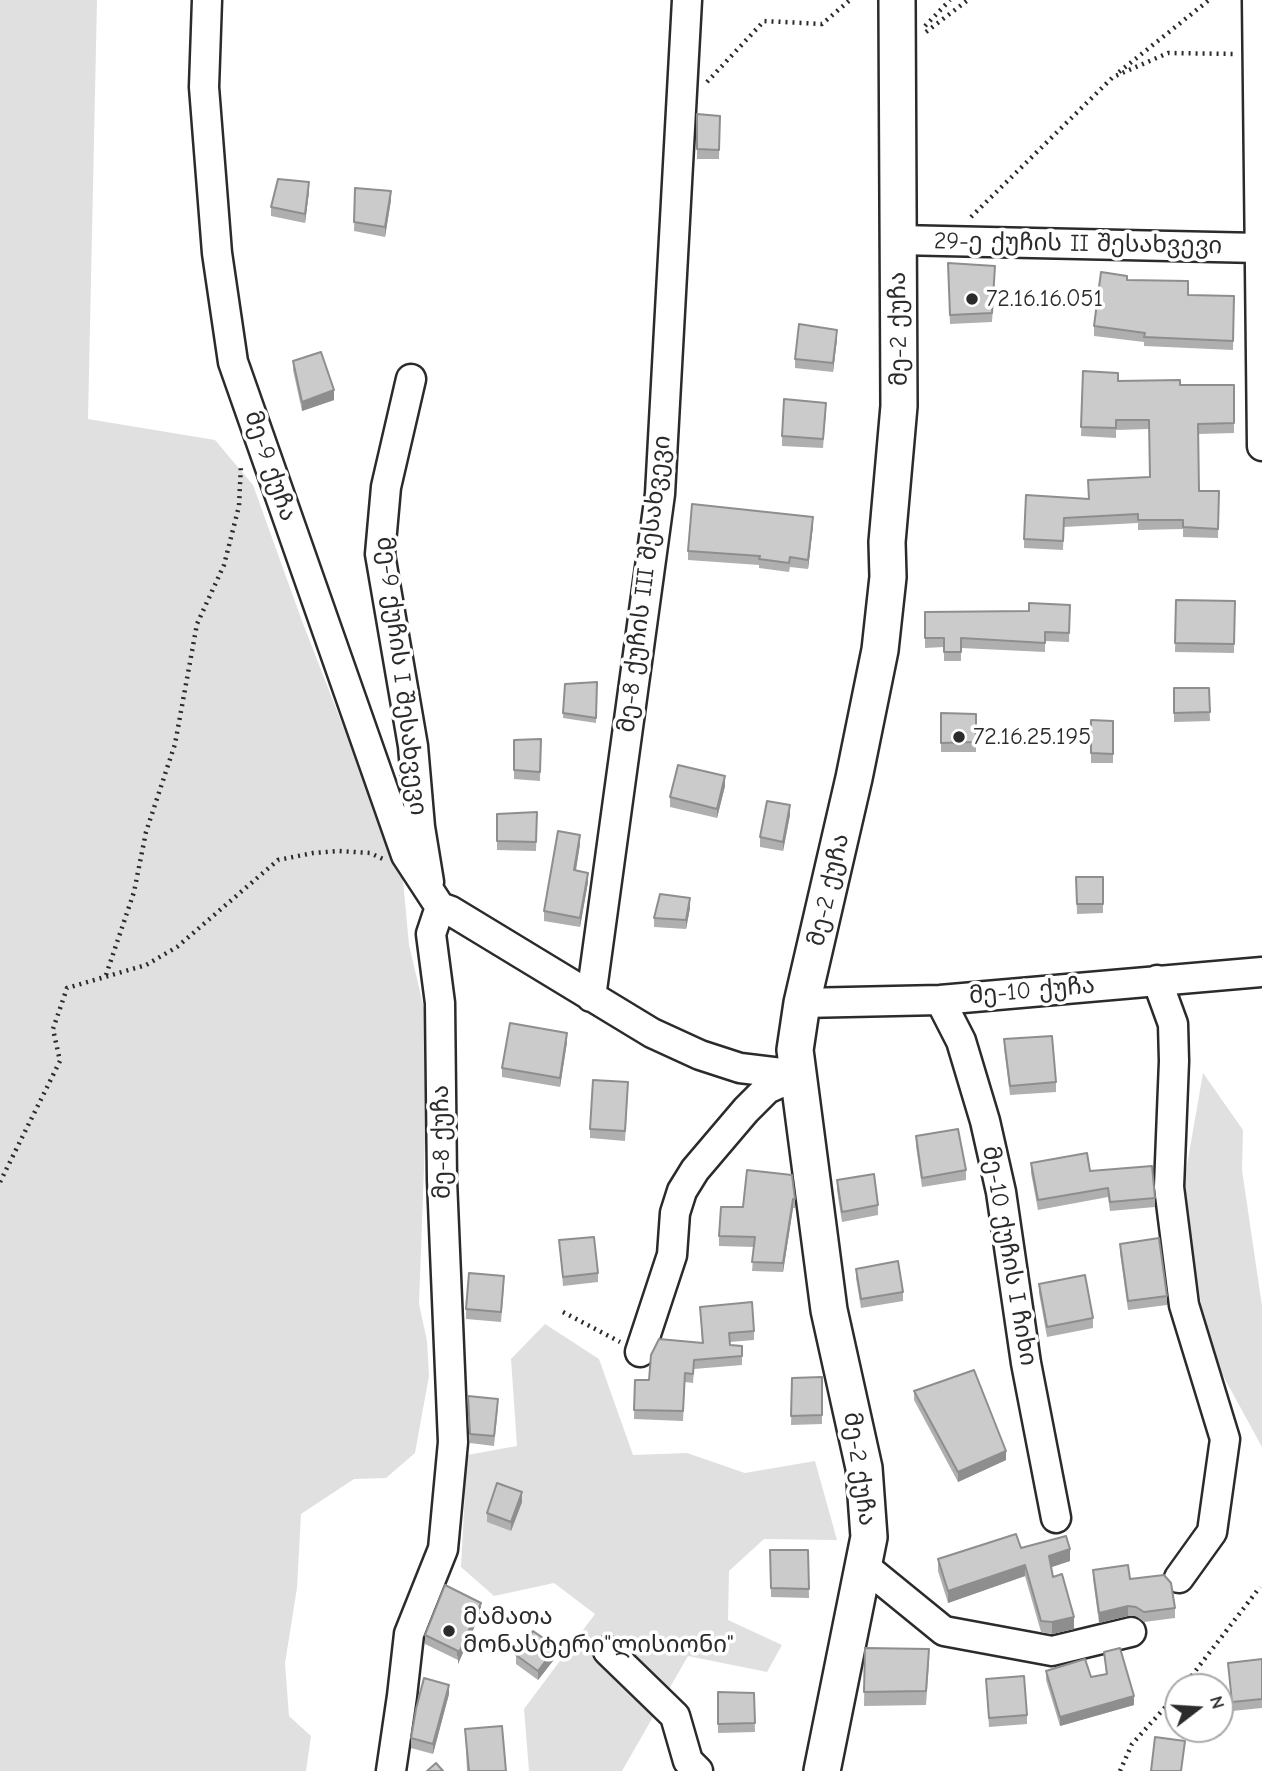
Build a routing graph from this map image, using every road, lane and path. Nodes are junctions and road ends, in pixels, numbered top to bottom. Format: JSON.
{"nodes":[{"id":1,"x":207,"y":0,"type":"edge"},
{"id":2,"x":687,"y":0,"type":"edge"},
{"id":3,"x":850,"y":0,"type":"edge"},
{"id":4,"x":897,"y":0,"type":"edge"},
{"id":5,"x":968,"y":0,"type":"edge"},
{"id":6,"x":1209,"y":0,"type":"edge"},
{"id":7,"x":1257,"y":0,"type":"edge"},
{"id":8,"x":897,"y":54,"type":"junction"},
{"id":9,"x":1259,"y":58,"type":"junction"},
{"id":10,"x":1113,"y":76,"type":"junction"},
{"id":11,"x":681,"y":116,"type":"junction"},
{"id":12,"x":962,"y":225,"type":"dead end"},
{"id":13,"x":898,"y":240,"type":"junction"},
{"id":14,"x":1260,"y":254,"type":"edge"},
{"id":15,"x":411,"y":379,"type":"dead end"},
{"id":16,"x":1262,"y":446,"type":"edge"},
{"id":17,"x":242,"y":452,"type":"dead end"},
{"id":18,"x":430,"y":892,"type":"junction"},
{"id":19,"x":1262,"y":972,"type":"edge"},
{"id":20,"x":106,"y":975,"type":"junction"},
{"id":21,"x":1157,"y":980,"type":"junction"},
{"id":22,"x":591,"y":998,"type":"junction"},
{"id":23,"x":940,"y":1000,"type":"junction"},
{"id":24,"x":802,"y":1003,"type":"junction"},
{"id":25,"x":798,"y":1075,"type":"junction"},
{"id":26,"x":0,"y":1182,"type":"edge"},
{"id":27,"x":562,"y":1312,"type":"dead end"},
{"id":28,"x":640,"y":1352,"type":"joint"},
{"id":29,"x":1056,"y":1518,"type":"dead end"},
{"id":30,"x":863,"y":1565,"type":"junction"},
{"id":31,"x":1179,"y":1578,"type":"dead end"},
{"id":32,"x":1260,"y":1587,"type":"dead end"},
{"id":33,"x":1130,"y":1632,"type":"dead end"},
{"id":34,"x":608,"y":1651,"type":"dead end"},
{"id":35,"x":1194,"y":1673,"type":"edge"},
{"id":36,"x":1164,"y":1709,"type":"edge"},
{"id":37,"x":391,"y":1771,"type":"edge"},
{"id":38,"x":698,"y":1771,"type":"edge"},
{"id":39,"x":822,"y":1771,"type":"edge"},
{"id":40,"x":1120,"y":1771,"type":"edge"}],
"edges":[{"from":1,"to":18,"type":"street","name":"მე-9 ქუჩა"},
{"from":2,"to":11,"type":"street","name":"მე-8 ქუჩის III შესახვევი"},
{"from":3,"to":11,"type":"path"},
{"from":4,"to":8,"type":"main road","name":"მე-2 ქუჩა"},
{"from":5,"to":8,"type":"path"},
{"from":6,"to":10,"type":"path"},
{"from":7,"to":9,"type":"street"},
{"from":8,"to":13,"type":"main road","name":"მე-2 ქუჩა"},
{"from":9,"to":10,"type":"path"},
{"from":9,"to":14,"type":"street"},
{"from":10,"to":12,"type":"path"},
{"from":11,"to":22,"type":"street","name":"მე-8 ქუჩის III შესახვევი"},
{"from":13,"to":14,"type":"street","name":"29-ე ქუჩის II შესახვევი"},
{"from":13,"to":24,"type":"main road","name":"მე-2 ქუჩა"},
{"from":14,"to":16,"type":"street"},
{"from":15,"to":18,"type":"street","name":"მე-9 ქუჩის I შესახვევი"},
{"from":17,"to":20,"type":"path"},
{"from":18,"to":20,"type":"path"},
{"from":18,"to":22,"type":"street"},
{"from":18,"to":37,"type":"street","name":"მე-8 ქუჩა"},
{"from":19,"to":21,"type":"street","name":"მე-10 ქუჩა"},
{"from":20,"to":26,"type":"path"},
{"from":21,"to":23,"type":"street","name":"მე-10 ქუჩა"},
{"from":21,"to":31,"type":"street"},
{"from":22,"to":25,"type":"street"},
{"from":23,"to":24,"type":"street","name":"მე-10 ქუჩა"},
{"from":23,"to":29,"type":"street","name":"მე-10 ქუჩის I ჩიხი"},
{"from":24,"to":25,"type":"main road","name":"მე-2 ქუჩა"},
{"from":25,"to":28,"type":"street"},
{"from":25,"to":30,"type":"main road","name":"მე-2 ქუჩა"},
{"from":27,"to":28,"type":"path"},
{"from":30,"to":33,"type":"street"},
{"from":30,"to":39,"type":"main road","name":"მე-2 ქუჩა"},
{"from":32,"to":35,"type":"path"},
{"from":34,"to":38,"type":"street"},
{"from":36,"to":40,"type":"path"}]}
